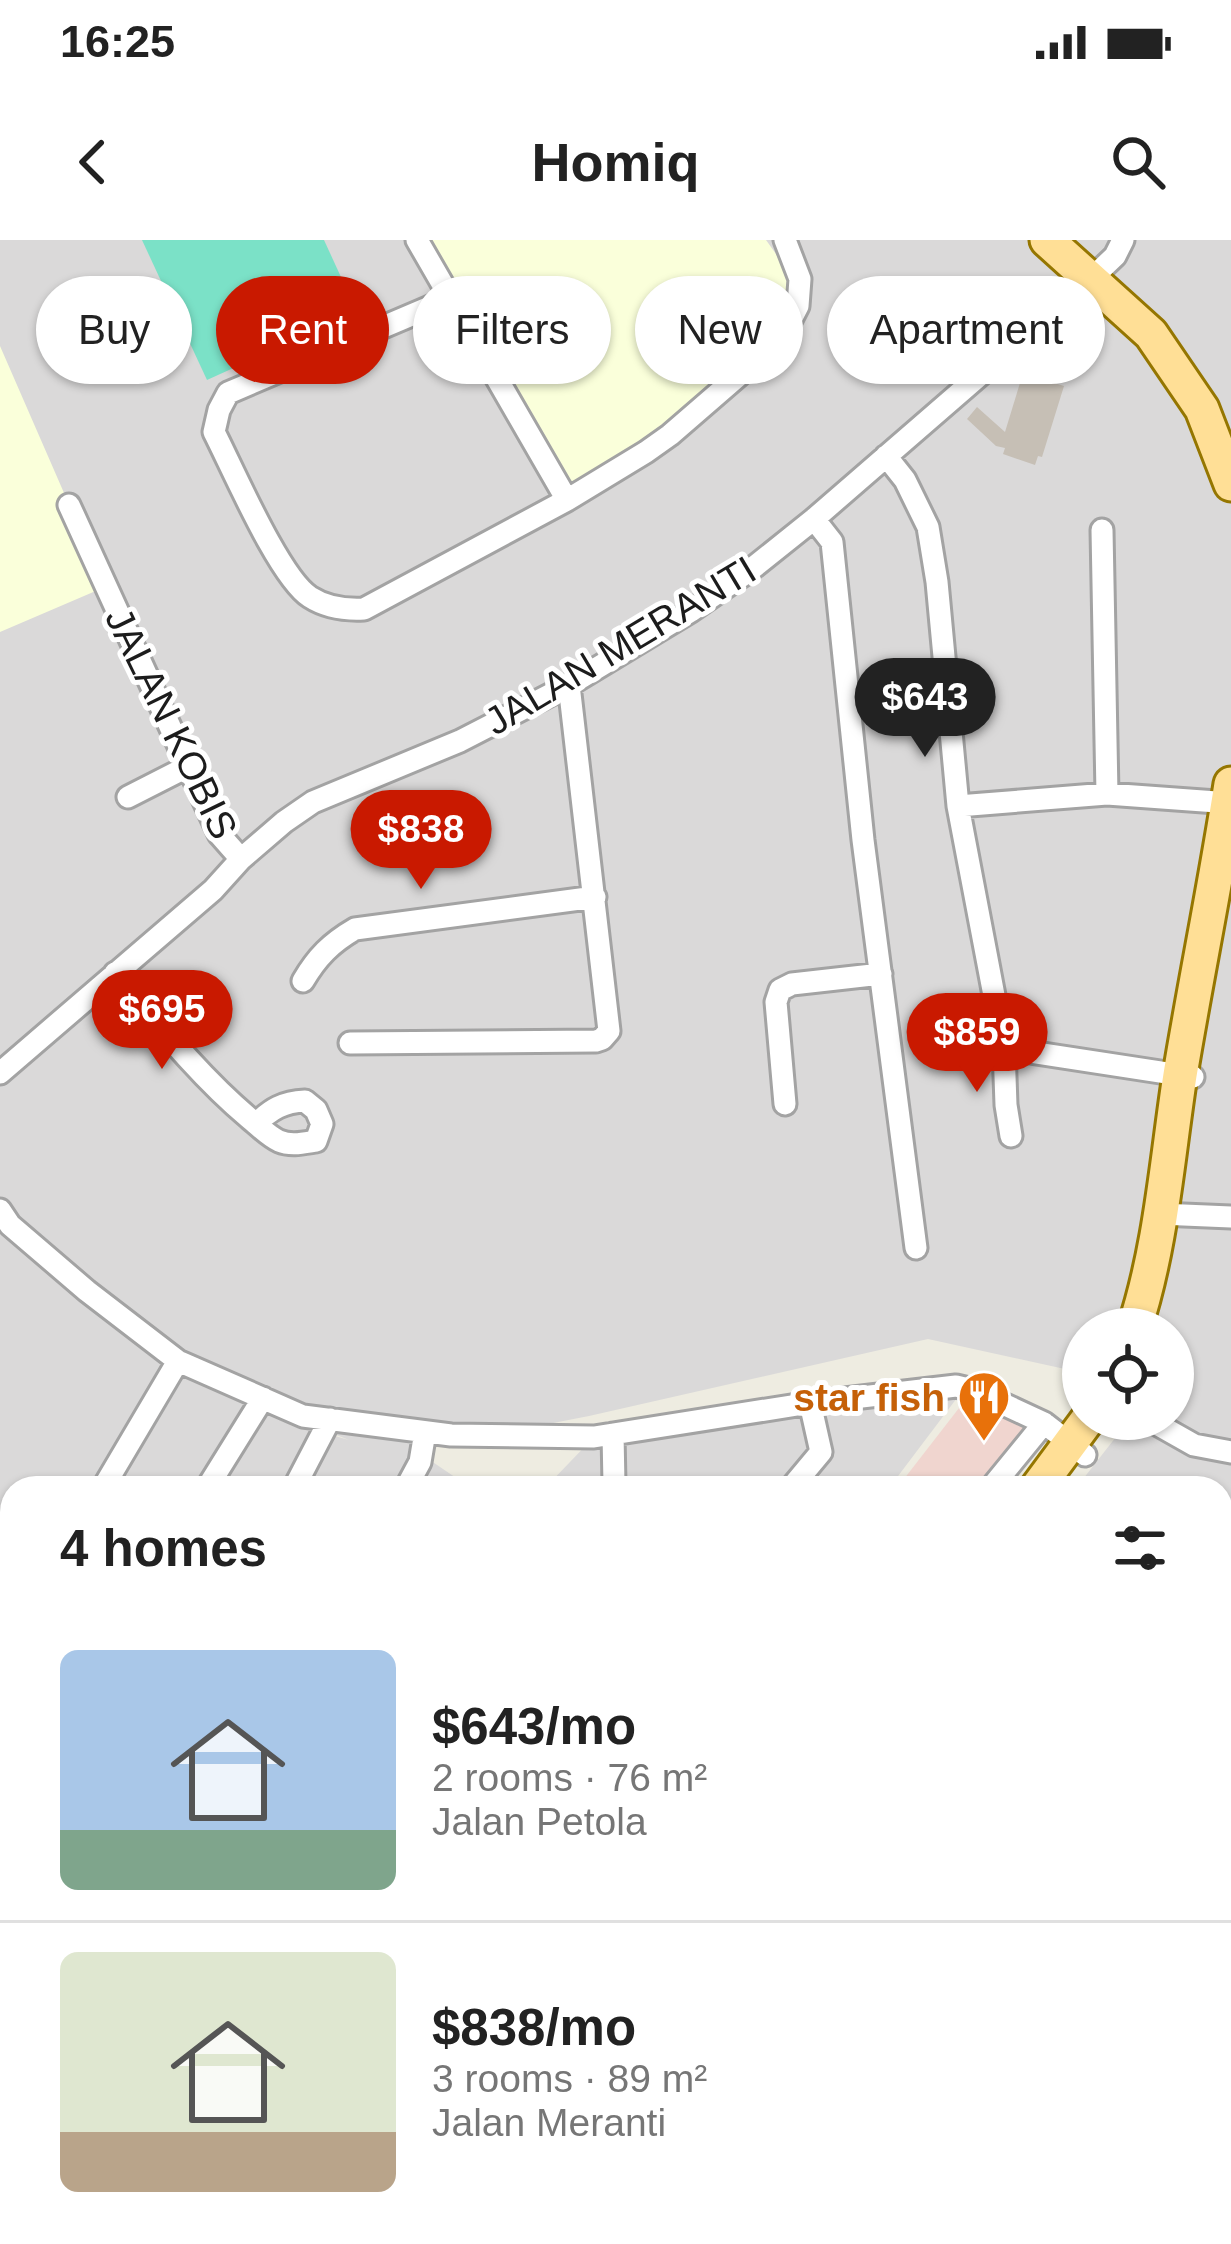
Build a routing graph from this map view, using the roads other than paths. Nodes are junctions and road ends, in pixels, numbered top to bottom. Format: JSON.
{"nodes":[{"id":1,"x":417,"y":240,"type":"edge"},
{"id":2,"x":784,"y":240,"type":"edge"},
{"id":3,"x":1047,"y":240,"type":"edge"},
{"id":4,"x":1071,"y":240,"type":"edge"},
{"id":5,"x":1106,"y":262,"type":"edge"},
{"id":6,"x":437,"y":276,"type":"edge"},
{"id":7,"x":413,"y":314,"type":"edge"},
{"id":8,"x":499,"y":384,"type":"edge"},
{"id":9,"x":1231,"y":441,"type":"edge"},
{"id":10,"x":886,"y":456,"type":"junction"},
{"id":11,"x":1231,"y":484,"type":"edge"},
{"id":12,"x":567,"y":500,"type":"junction"},
{"id":13,"x":69,"y":505,"type":"dead end"},
{"id":14,"x":814,"y":519,"type":"junction"},
{"id":15,"x":1102,"y":530,"type":"dead end"},
{"id":16,"x":569,"y":685,"type":"junction"},
{"id":17,"x":187,"y":767,"type":"junction"},
{"id":18,"x":1107,"y":794,"type":"junction"},
{"id":19,"x":128,"y":797,"type":"dead end"},
{"id":20,"x":1230,"y":797,"type":"edge"},
{"id":21,"x":958,"y":806,"type":"junction"},
{"id":22,"x":241,"y":859,"type":"junction"},
{"id":23,"x":1231,"y":878,"type":"edge"},
{"id":24,"x":595,"y":897,"type":"junction"},
{"id":25,"x":115,"y":974,"type":"junction"},
{"id":26,"x":881,"y":974,"type":"junction"},
{"id":27,"x":303,"y":981,"type":"dead end"},
{"id":28,"x":350,"y":1042,"type":"dead end"},
{"id":29,"x":1004,"y":1048,"type":"junction"},
{"id":30,"x":0,"y":1073,"type":"edge"},
{"id":31,"x":1188,"y":1076,"type":"junction"},
{"id":32,"x":784,"y":1104,"type":"dead end"},
{"id":33,"x":256,"y":1124,"type":"dead end"},
{"id":34,"x":1011,"y":1136,"type":"dead end"},
{"id":35,"x":0,"y":1210,"type":"edge"},
{"id":36,"x":1167,"y":1215,"type":"junction"},
{"id":37,"x":1231,"y":1217,"type":"edge"},
{"id":38,"x":916,"y":1248,"type":"dead end"},
{"id":39,"x":1141,"y":1308,"type":"edge"},
{"id":40,"x":1152,"y":1308,"type":"edge"},
{"id":41,"x":178,"y":1361,"type":"junction"},
{"id":42,"x":263,"y":1398,"type":"junction"},
{"id":43,"x":810,"y":1403,"type":"junction"},
{"id":44,"x":330,"y":1419,"type":"junction"},
{"id":45,"x":1062,"y":1430,"type":"edge"},
{"id":46,"x":424,"y":1432,"type":"junction"},
{"id":47,"x":613,"y":1434,"type":"junction"},
{"id":48,"x":1064,"y":1440,"type":"edge"},
{"id":49,"x":1069,"y":1440,"type":"edge"},
{"id":50,"x":1071,"y":1440,"type":"edge"},
{"id":51,"x":1185,"y":1440,"type":"edge"},
{"id":52,"x":1231,"y":1452,"type":"edge"},
{"id":53,"x":110,"y":1476,"type":"edge"},
{"id":54,"x":214,"y":1476,"type":"edge"},
{"id":55,"x":300,"y":1476,"type":"edge"},
{"id":56,"x":412,"y":1476,"type":"edge"},
{"id":57,"x":614,"y":1476,"type":"edge"},
{"id":58,"x":800,"y":1476,"type":"edge"},
{"id":59,"x":1009,"y":1476,"type":"edge"},
{"id":60,"x":1044,"y":1476,"type":"edge"},
{"id":61,"x":1062,"y":1476,"type":"edge"}],
"edges":[{"from":1,"to":6,"type":"street"},
{"from":2,"to":12,"type":"street"},
{"from":3,"to":5,"type":"main road"},
{"from":4,"to":5,"type":"main road"},
{"from":5,"to":9,"type":"main road"},
{"from":5,"to":10,"type":"street","name":"JALAN MERANTI"},
{"from":5,"to":11,"type":"main road"},
{"from":7,"to":12,"type":"street"},
{"from":8,"to":12,"type":"street"},
{"from":10,"to":14,"type":"street","name":"JALAN MERANTI"},
{"from":10,"to":21,"type":"street"},
{"from":13,"to":17,"type":"street","name":"JALAN KOBIS"},
{"from":14,"to":16,"type":"street","name":"JALAN MERANTI"},
{"from":14,"to":26,"type":"street"},
{"from":15,"to":18,"type":"street"},
{"from":16,"to":22,"type":"street","name":"JALAN MERANTI"},
{"from":16,"to":24,"type":"street"},
{"from":17,"to":19,"type":"street"},
{"from":17,"to":22,"type":"street","name":"JALAN KOBIS"},
{"from":18,"to":20,"type":"street"},
{"from":18,"to":21,"type":"street"},
{"from":20,"to":31,"type":"main road"},
{"from":21,"to":29,"type":"street"},
{"from":22,"to":25,"type":"street","name":"JALAN MERANTI"},
{"from":23,"to":31,"type":"main road"},
{"from":24,"to":27,"type":"street"},
{"from":24,"to":28,"type":"street"},
{"from":25,"to":30,"type":"street","name":"JALAN MERANTI"},
{"from":25,"to":33,"type":"street"},
{"from":26,"to":32,"type":"street"},
{"from":26,"to":38,"type":"street"},
{"from":29,"to":31,"type":"street"},
{"from":29,"to":34,"type":"street"},
{"from":31,"to":36,"type":"main road"},
{"from":35,"to":41,"type":"street"},
{"from":36,"to":37,"type":"street"},
{"from":36,"to":39,"type":"main road"},
{"from":36,"to":40,"type":"main road"},
{"from":41,"to":42,"type":"street"},
{"from":41,"to":53,"type":"street"},
{"from":42,"to":44,"type":"street"},
{"from":42,"to":54,"type":"street"},
{"from":43,"to":45,"type":"street"},
{"from":43,"to":47,"type":"street"},
{"from":43,"to":58,"type":"street"},
{"from":44,"to":46,"type":"street"},
{"from":44,"to":55,"type":"street"},
{"from":46,"to":47,"type":"street"},
{"from":46,"to":56,"type":"street"},
{"from":47,"to":57,"type":"street"},
{"from":48,"to":59,"type":"street"},
{"from":49,"to":60,"type":"main road"},
{"from":50,"to":61,"type":"main road"},
{"from":51,"to":52,"type":"street"}]}
